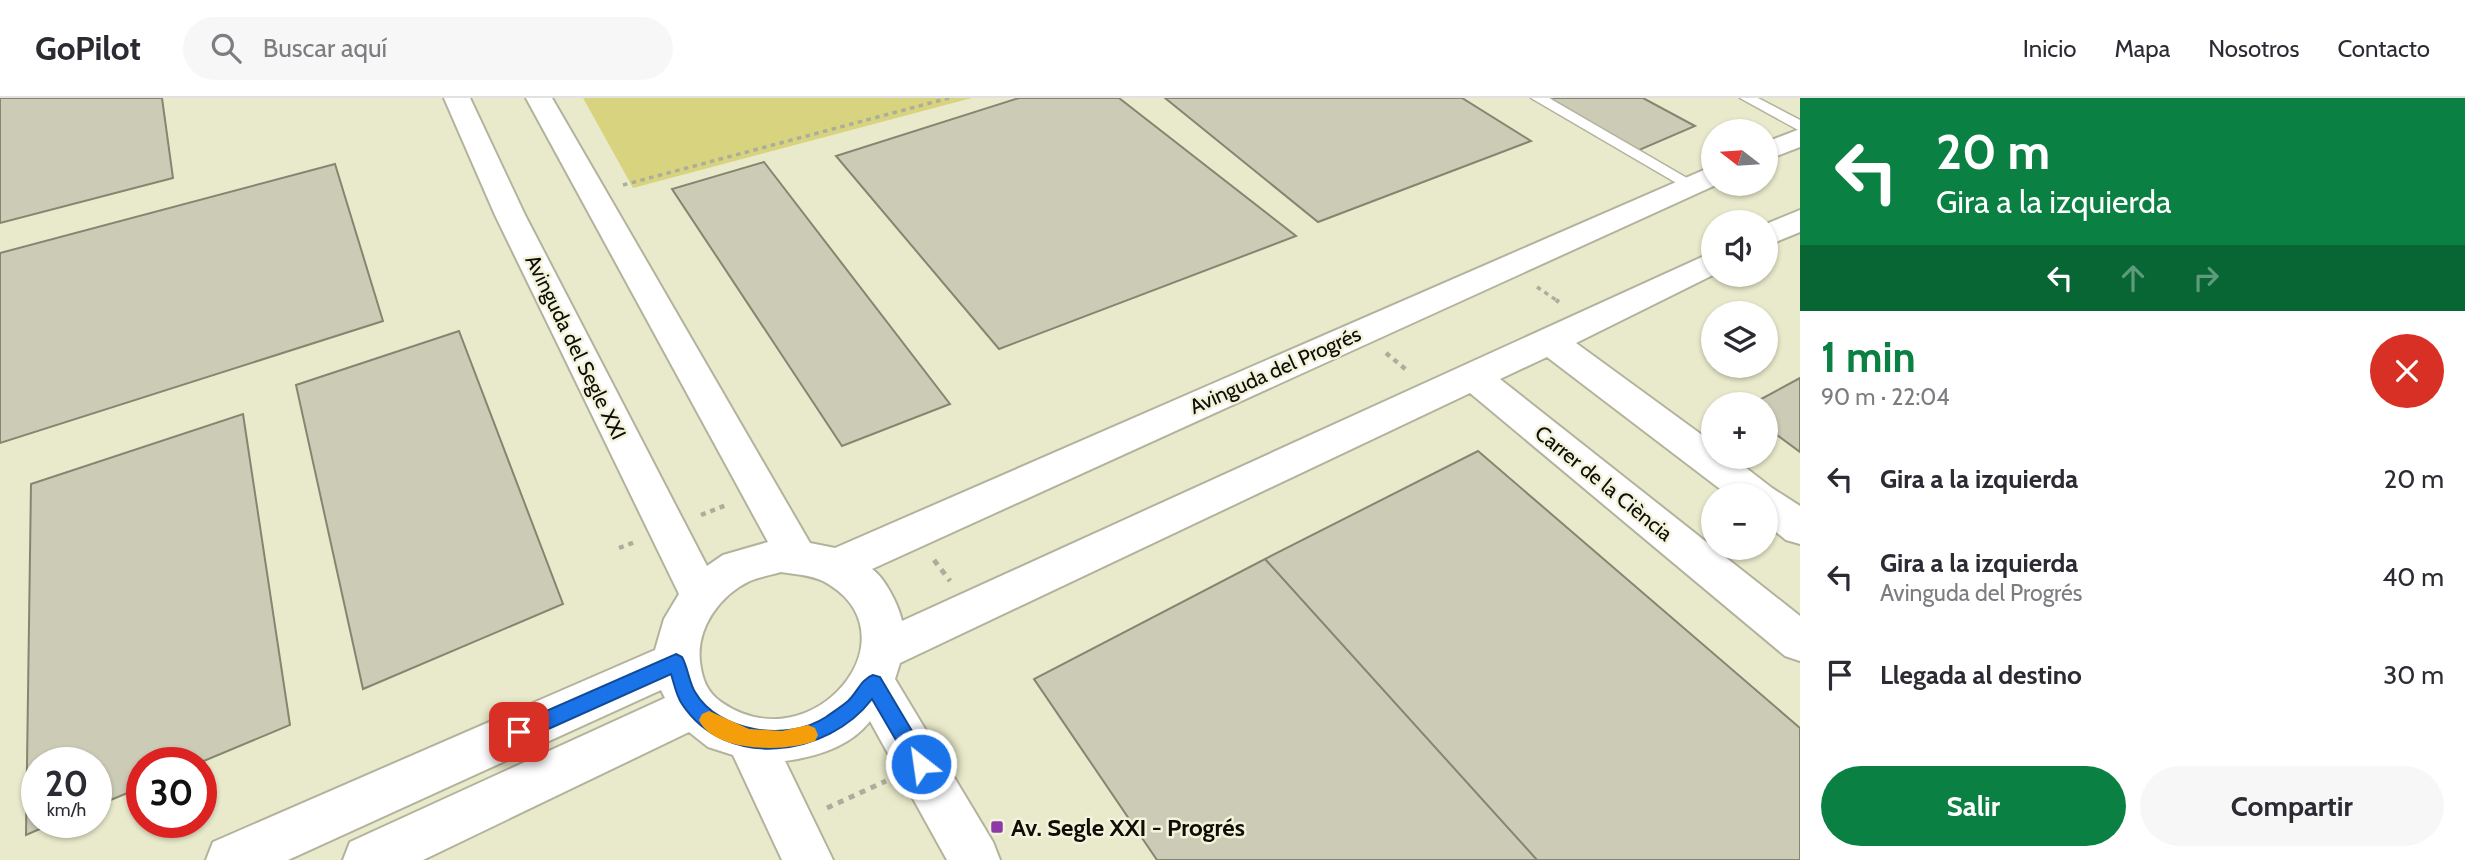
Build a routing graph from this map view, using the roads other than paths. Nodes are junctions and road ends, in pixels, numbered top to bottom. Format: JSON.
{"nodes":[{"id":1,"x":457,"y":98,"type":"edge"},
{"id":2,"x":539,"y":98,"type":"edge"},
{"id":3,"x":1538,"y":98,"type":"edge"},
{"id":4,"x":1747,"y":98,"type":"edge"},
{"id":5,"x":1800,"y":126,"type":"edge"},
{"id":6,"x":1800,"y":137,"type":"edge"},
{"id":7,"x":1778,"y":147,"type":"edge"},
{"id":8,"x":1701,"y":180,"type":"edge"},
{"id":9,"x":1701,"y":180,"type":"edge"},
{"id":10,"x":1800,"y":219,"type":"edge"},
{"id":11,"x":1778,"y":230,"type":"edge"},
{"id":12,"x":1701,"y":268,"type":"edge"},
{"id":13,"x":1550,"y":341,"type":"junction"},
{"id":14,"x":1472,"y":376,"type":"junction"},
{"id":15,"x":1740,"y":483,"type":"edge"},
{"id":16,"x":1778,"y":511,"type":"edge"},
{"id":17,"x":1800,"y":528,"type":"edge"},
{"id":18,"x":796,"y":555,"type":"junction"},
{"id":19,"x":837,"y":566,"type":"junction"},
{"id":20,"x":700,"y":594,"type":"junction"},
{"id":21,"x":1800,"y":642,"type":"edge"},
{"id":22,"x":676,"y":663,"type":"junction"},
{"id":23,"x":879,"y":667,"type":"junction"},
{"id":24,"x":695,"y":707,"type":"junction"},
{"id":25,"x":749,"y":738,"type":"junction"},
{"id":26,"x":800,"y":843,"type":"edge"},
{"id":27,"x":231,"y":860,"type":"edge"},
{"id":28,"x":368,"y":860,"type":"edge"},
{"id":29,"x":975,"y":860,"type":"edge"}],
"edges":[{"from":1,"to":20,"type":"street","name":"Avinguda del Segle XXI"},
{"from":2,"to":18,"type":"street"},
{"from":3,"to":8,"type":"lane"},
{"from":4,"to":5,"type":"lane"},
{"from":6,"to":7,"type":"street"},
{"from":9,"to":19,"type":"street","name":"Avinguda del Progrés"},
{"from":10,"to":11,"type":"street"},
{"from":12,"to":13,"type":"street"},
{"from":13,"to":14,"type":"street"},
{"from":13,"to":15,"type":"street"},
{"from":14,"to":21,"type":"street","name":"Carrer de la Ciència"},
{"from":14,"to":23,"type":"street"},
{"from":16,"to":17,"type":"street"},
{"from":18,"to":19,"type":"street"},
{"from":18,"to":20,"type":"street"},
{"from":19,"to":23,"type":"street"},
{"from":20,"to":22,"type":"street"},
{"from":22,"to":24,"type":"street"},
{"from":22,"to":27,"type":"street"},
{"from":23,"to":25,"type":"street"},
{"from":23,"to":29,"type":"street"},
{"from":24,"to":25,"type":"street"},
{"from":24,"to":28,"type":"street"},
{"from":25,"to":26,"type":"street"}]}
